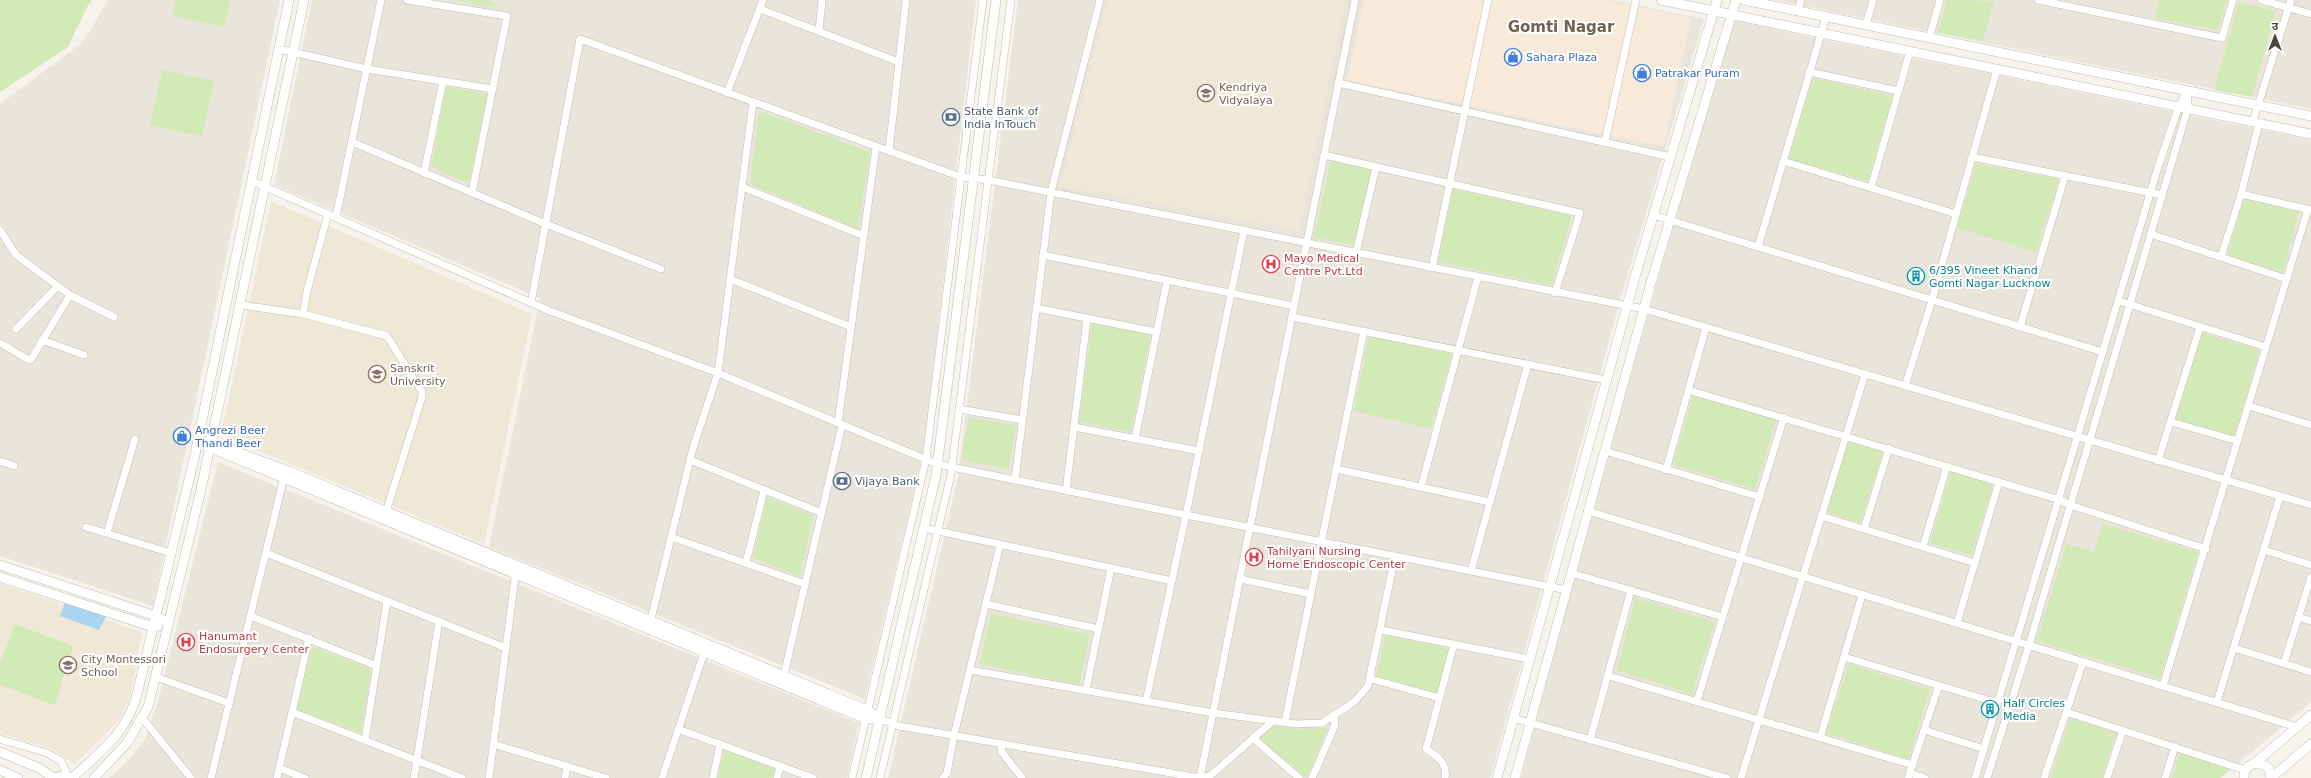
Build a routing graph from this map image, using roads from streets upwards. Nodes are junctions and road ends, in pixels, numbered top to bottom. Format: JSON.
{"nodes":[{"id":1,"x":289,"y":0,"type":"edge"},
{"id":2,"x":304,"y":0,"type":"edge"},
{"id":3,"x":381,"y":0,"type":"edge"},
{"id":4,"x":407,"y":0,"type":"edge"},
{"id":5,"x":763,"y":0,"type":"edge"},
{"id":6,"x":822,"y":0,"type":"edge"},
{"id":7,"x":906,"y":0,"type":"edge"},
{"id":8,"x":983,"y":0,"type":"edge"},
{"id":9,"x":996,"y":0,"type":"edge"},
{"id":10,"x":1011,"y":0,"type":"edge"},
{"id":11,"x":1100,"y":0,"type":"edge"},
{"id":12,"x":1355,"y":0,"type":"edge"},
{"id":13,"x":1488,"y":0,"type":"edge"},
{"id":14,"x":1636,"y":0,"type":"edge"},
{"id":15,"x":1661,"y":0,"type":"edge"},
{"id":16,"x":1717,"y":0,"type":"edge"},
{"id":17,"x":1736,"y":0,"type":"edge"},
{"id":18,"x":1744,"y":0,"type":"edge"},
{"id":19,"x":1801,"y":0,"type":"edge"},
{"id":20,"x":1873,"y":0,"type":"edge"},
{"id":21,"x":1940,"y":0,"type":"edge"},
{"id":22,"x":2038,"y":0,"type":"edge"},
{"id":23,"x":2233,"y":0,"type":"edge"},
{"id":24,"x":2262,"y":0,"type":"edge"},
{"id":25,"x":2290,"y":3,"type":"edge"},
{"id":26,"x":760,"y":9,"type":"junction"},
{"id":27,"x":1714,"y":11,"type":"junction"},
{"id":28,"x":1798,"y":11,"type":"junction"},
{"id":29,"x":2311,"y":14,"type":"edge"},
{"id":30,"x":1732,"y":15,"type":"junction"},
{"id":31,"x":1826,"y":17,"type":"junction"},
{"id":32,"x":1866,"y":25,"type":"junction"},
{"id":33,"x":819,"y":32,"type":"junction"},
{"id":34,"x":1821,"y":33,"type":"junction"},
{"id":35,"x":1928,"y":38,"type":"junction"},
{"id":36,"x":279,"y":49,"type":"junction"},
{"id":37,"x":1910,"y":51,"type":"junction"},
{"id":38,"x":293,"y":52,"type":"junction"},
{"id":39,"x":899,"y":62,"type":"junction"},
{"id":40,"x":367,"y":69,"type":"junction"},
{"id":41,"x":1997,"y":69,"type":"junction"},
{"id":42,"x":1809,"y":72,"type":"junction"},
{"id":43,"x":443,"y":82,"type":"junction"},
{"id":44,"x":1338,"y":84,"type":"junction"},
{"id":45,"x":493,"y":90,"type":"junction"},
{"id":46,"x":1898,"y":92,"type":"junction"},
{"id":47,"x":2187,"y":92,"type":"junction"},
{"id":48,"x":727,"y":93,"type":"junction"},
{"id":49,"x":753,"y":102,"type":"junction"},
{"id":50,"x":2257,"y":105,"type":"junction"},
{"id":51,"x":2184,"y":107,"type":"junction"},
{"id":52,"x":1465,"y":112,"type":"junction"},
{"id":53,"x":2311,"y":116,"type":"edge"},
{"id":54,"x":2256,"y":122,"type":"junction"},
{"id":55,"x":2311,"y":134,"type":"edge"},
{"id":56,"x":352,"y":142,"type":"junction"},
{"id":57,"x":1605,"y":142,"type":"junction"},
{"id":58,"x":876,"y":146,"type":"junction"},
{"id":59,"x":889,"y":151,"type":"junction"},
{"id":60,"x":1324,"y":154,"type":"junction"},
{"id":61,"x":1670,"y":157,"type":"junction"},
{"id":62,"x":1972,"y":157,"type":"junction"},
{"id":63,"x":1783,"y":161,"type":"junction"},
{"id":64,"x":1376,"y":167,"type":"junction"},
{"id":65,"x":424,"y":173,"type":"junction"},
{"id":66,"x":2065,"y":176,"type":"junction"},
{"id":67,"x":961,"y":177,"type":"junction"},
{"id":68,"x":974,"y":179,"type":"junction"},
{"id":69,"x":252,"y":180,"type":"junction"},
{"id":70,"x":988,"y":180,"type":"junction"},
{"id":71,"x":1450,"y":183,"type":"junction"},
{"id":72,"x":266,"y":187,"type":"junction"},
{"id":73,"x":742,"y":187,"type":"junction"},
{"id":74,"x":1871,"y":188,"type":"junction"},
{"id":75,"x":1051,"y":192,"type":"junction"},
{"id":76,"x":472,"y":193,"type":"junction"},
{"id":77,"x":2151,"y":193,"type":"junction"},
{"id":78,"x":2241,"y":194,"type":"junction"},
{"id":79,"x":2162,"y":195,"type":"junction"},
{"id":80,"x":2309,"y":209,"type":"edge"},
{"id":81,"x":328,"y":214,"type":"junction"},
{"id":82,"x":1956,"y":214,"type":"junction"},
{"id":83,"x":1653,"y":215,"type":"junction"},
{"id":84,"x":336,"y":217,"type":"junction"},
{"id":85,"x":1670,"y":220,"type":"junction"},
{"id":86,"x":546,"y":224,"type":"junction"},
{"id":87,"x":0,"y":230,"type":"edge"},
{"id":88,"x":1244,"y":230,"type":"junction"},
{"id":89,"x":2151,"y":234,"type":"junction"},
{"id":90,"x":864,"y":236,"type":"junction"},
{"id":91,"x":1306,"y":243,"type":"junction"},
{"id":92,"x":1758,"y":247,"type":"junction"},
{"id":93,"x":1356,"y":253,"type":"junction"},
{"id":94,"x":1043,"y":255,"type":"junction"},
{"id":95,"x":2221,"y":257,"type":"junction"},
{"id":96,"x":661,"y":268,"type":"dead end"},
{"id":97,"x":1432,"y":268,"type":"junction"},
{"id":98,"x":1478,"y":277,"type":"junction"},
{"id":99,"x":2287,"y":278,"type":"junction"},
{"id":100,"x":730,"y":279,"type":"junction"},
{"id":101,"x":1167,"y":280,"type":"junction"},
{"id":102,"x":58,"y":286,"type":"junction"},
{"id":103,"x":1555,"y":292,"type":"junction"},
{"id":104,"x":1231,"y":294,"type":"junction"},
{"id":105,"x":70,"y":295,"type":"junction"},
{"id":106,"x":1932,"y":300,"type":"junction"},
{"id":107,"x":2119,"y":301,"type":"junction"},
{"id":108,"x":531,"y":303,"type":"junction"},
{"id":109,"x":241,"y":305,"type":"junction"},
{"id":110,"x":2130,"y":305,"type":"junction"},
{"id":111,"x":1294,"y":306,"type":"junction"},
{"id":112,"x":1626,"y":307,"type":"junction"},
{"id":113,"x":1036,"y":308,"type":"junction"},
{"id":114,"x":1644,"y":309,"type":"junction"},
{"id":115,"x":303,"y":314,"type":"junction"},
{"id":116,"x":1292,"y":316,"type":"junction"},
{"id":117,"x":114,"y":317,"type":"dead end"},
{"id":118,"x":1088,"y":318,"type":"junction"},
{"id":119,"x":851,"y":327,"type":"junction"},
{"id":120,"x":1706,"y":327,"type":"junction"},
{"id":121,"x":2020,"y":327,"type":"junction"},
{"id":122,"x":2200,"y":327,"type":"junction"},
{"id":123,"x":16,"y":328,"type":"dead end"},
{"id":124,"x":1364,"y":331,"type":"junction"},
{"id":125,"x":1157,"y":332,"type":"junction"},
{"id":126,"x":42,"y":340,"type":"junction"},
{"id":127,"x":0,"y":343,"type":"edge"},
{"id":128,"x":2266,"y":347,"type":"junction"},
{"id":129,"x":1458,"y":350,"type":"junction"},
{"id":130,"x":2104,"y":352,"type":"junction"},
{"id":131,"x":84,"y":355,"type":"dead end"},
{"id":132,"x":1528,"y":364,"type":"junction"},
{"id":133,"x":718,"y":373,"type":"junction"},
{"id":134,"x":1865,"y":374,"type":"junction"},
{"id":135,"x":1606,"y":380,"type":"junction"},
{"id":136,"x":1905,"y":386,"type":"junction"},
{"id":137,"x":1688,"y":390,"type":"junction"},
{"id":138,"x":2249,"y":406,"type":"junction"},
{"id":139,"x":959,"y":409,"type":"junction"},
{"id":140,"x":1784,"y":417,"type":"junction"},
{"id":141,"x":1022,"y":420,"type":"junction"},
{"id":142,"x":2171,"y":422,"type":"junction"},
{"id":143,"x":840,"y":424,"type":"junction"},
{"id":144,"x":2311,"y":425,"type":"edge"},
{"id":145,"x":1074,"y":427,"type":"junction"},
{"id":146,"x":1846,"y":436,"type":"junction"},
{"id":147,"x":2078,"y":437,"type":"junction"},
{"id":148,"x":135,"y":439,"type":"dead end"},
{"id":149,"x":1135,"y":439,"type":"junction"},
{"id":150,"x":198,"y":440,"type":"junction"},
{"id":151,"x":2089,"y":440,"type":"junction"},
{"id":152,"x":2238,"y":441,"type":"junction"},
{"id":153,"x":211,"y":445,"type":"junction"},
{"id":154,"x":1889,"y":448,"type":"junction"},
{"id":155,"x":1199,"y":451,"type":"junction"},
{"id":156,"x":1605,"y":451,"type":"junction"},
{"id":157,"x":926,"y":459,"type":"junction"},
{"id":158,"x":690,"y":460,"type":"junction"},
{"id":159,"x":0,"y":461,"type":"edge"},
{"id":160,"x":2158,"y":461,"type":"junction"},
{"id":161,"x":937,"y":464,"type":"junction"},
{"id":162,"x":14,"y":466,"type":"dead end"},
{"id":163,"x":1947,"y":466,"type":"junction"},
{"id":164,"x":952,"y":467,"type":"junction"},
{"id":165,"x":1336,"y":469,"type":"junction"},
{"id":166,"x":1666,"y":470,"type":"junction"},
{"id":167,"x":285,"y":475,"type":"junction"},
{"id":168,"x":1015,"y":480,"type":"junction"},
{"id":169,"x":2227,"y":481,"type":"junction"},
{"id":170,"x":1999,"y":482,"type":"junction"},
{"id":171,"x":1421,"y":487,"type":"junction"},
{"id":172,"x":764,"y":490,"type":"junction"},
{"id":173,"x":1066,"y":491,"type":"junction"},
{"id":174,"x":2280,"y":496,"type":"junction"},
{"id":175,"x":1760,"y":497,"type":"junction"},
{"id":176,"x":2060,"y":500,"type":"junction"},
{"id":177,"x":1490,"y":502,"type":"junction"},
{"id":178,"x":2070,"y":505,"type":"junction"},
{"id":179,"x":2311,"y":505,"type":"edge"},
{"id":180,"x":1588,"y":511,"type":"junction"},
{"id":181,"x":386,"y":512,"type":"junction"},
{"id":182,"x":822,"y":513,"type":"junction"},
{"id":183,"x":1186,"y":516,"type":"junction"},
{"id":184,"x":1821,"y":516,"type":"junction"},
{"id":185,"x":86,"y":527,"type":"dead end"},
{"id":186,"x":924,"y":528,"type":"junction"},
{"id":187,"x":1250,"y":528,"type":"junction"},
{"id":188,"x":1864,"y":529,"type":"junction"},
{"id":189,"x":938,"y":531,"type":"junction"},
{"id":190,"x":107,"y":533,"type":"junction"},
{"id":191,"x":670,"y":537,"type":"junction"},
{"id":192,"x":1322,"y":542,"type":"junction"},
{"id":193,"x":1000,"y":545,"type":"junction"},
{"id":194,"x":1923,"y":547,"type":"junction"},
{"id":195,"x":2206,"y":549,"type":"junction"},
{"id":196,"x":2264,"y":550,"type":"junction"},
{"id":197,"x":171,"y":553,"type":"junction"},
{"id":198,"x":266,"y":553,"type":"junction"},
{"id":199,"x":1395,"y":556,"type":"junction"},
{"id":200,"x":1741,"y":558,"type":"junction"},
{"id":201,"x":746,"y":563,"type":"junction"},
{"id":202,"x":1975,"y":563,"type":"junction"},
{"id":203,"x":0,"y":565,"type":"edge"},
{"id":204,"x":2311,"y":565,"type":"edge"},
{"id":205,"x":1111,"y":568,"type":"junction"},
{"id":206,"x":516,"y":569,"type":"junction"},
{"id":207,"x":1471,"y":571,"type":"junction"},
{"id":208,"x":1571,"y":573,"type":"junction"},
{"id":209,"x":1802,"y":576,"type":"junction"},
{"id":210,"x":0,"y":577,"type":"edge"},
{"id":211,"x":2311,"y":577,"type":"edge"},
{"id":212,"x":1240,"y":580,"type":"junction"},
{"id":213,"x":1172,"y":581,"type":"junction"},
{"id":214,"x":805,"y":584,"type":"junction"},
{"id":215,"x":1548,"y":586,"type":"junction"},
{"id":216,"x":1567,"y":590,"type":"junction"},
{"id":217,"x":1631,"y":590,"type":"junction"},
{"id":218,"x":1311,"y":594,"type":"junction"},
{"id":219,"x":1862,"y":595,"type":"junction"},
{"id":220,"x":387,"y":601,"type":"junction"},
{"id":221,"x":986,"y":604,"type":"junction"},
{"id":222,"x":156,"y":616,"type":"junction"},
{"id":223,"x":250,"y":616,"type":"junction"},
{"id":224,"x":1723,"y":617,"type":"junction"},
{"id":225,"x":2298,"y":617,"type":"junction"},
{"id":226,"x":650,"y":620,"type":"junction"},
{"id":227,"x":439,"y":621,"type":"junction"},
{"id":228,"x":2311,"y":621,"type":"edge"},
{"id":229,"x":169,"y":623,"type":"junction"},
{"id":230,"x":1957,"y":624,"type":"junction"},
{"id":231,"x":153,"y":627,"type":"junction"},
{"id":232,"x":1099,"y":629,"type":"junction"},
{"id":233,"x":1381,"y":630,"type":"junction"},
{"id":234,"x":309,"y":638,"type":"junction"},
{"id":235,"x":2017,"y":642,"type":"junction"},
{"id":236,"x":1454,"y":644,"type":"junction"},
{"id":237,"x":2029,"y":645,"type":"junction"},
{"id":238,"x":706,"y":647,"type":"junction"},
{"id":239,"x":506,"y":648,"type":"junction"},
{"id":240,"x":2234,"y":648,"type":"junction"},
{"id":241,"x":1844,"y":657,"type":"junction"},
{"id":242,"x":1529,"y":659,"type":"junction"},
{"id":243,"x":2083,"y":662,"type":"junction"},
{"id":244,"x":2284,"y":663,"type":"junction"},
{"id":245,"x":377,"y":666,"type":"junction"},
{"id":246,"x":970,"y":670,"type":"junction"},
{"id":247,"x":2311,"y":672,"type":"edge"},
{"id":248,"x":784,"y":675,"type":"junction"},
{"id":249,"x":1609,"y":676,"type":"junction"},
{"id":250,"x":156,"y":677,"type":"junction"},
{"id":251,"x":1371,"y":679,"type":"junction"},
{"id":252,"x":1939,"y":685,"type":"junction"},
{"id":253,"x":2163,"y":686,"type":"junction"},
{"id":254,"x":1086,"y":690,"type":"junction"},
{"id":255,"x":1440,"y":698,"type":"junction"},
{"id":256,"x":1146,"y":701,"type":"junction"},
{"id":257,"x":1697,"y":702,"type":"junction"},
{"id":258,"x":2217,"y":702,"type":"junction"},
{"id":259,"x":229,"y":703,"type":"junction"},
{"id":260,"x":1998,"y":703,"type":"junction"},
{"id":261,"x":292,"y":712,"type":"junction"},
{"id":262,"x":2066,"y":712,"type":"junction"},
{"id":263,"x":1213,"y":713,"type":"junction"},
{"id":264,"x":866,"y":715,"type":"junction"},
{"id":265,"x":2311,"y":715,"type":"edge"},
{"id":266,"x":1334,"y":716,"type":"junction"},
{"id":267,"x":1513,"y":718,"type":"junction"},
{"id":268,"x":143,"y":719,"type":"junction"},
{"id":269,"x":880,"y":719,"type":"junction"},
{"id":270,"x":1273,"y":720,"type":"junction"},
{"id":271,"x":1759,"y":720,"type":"junction"},
{"id":272,"x":1285,"y":722,"type":"junction"},
{"id":273,"x":1530,"y":723,"type":"junction"},
{"id":274,"x":892,"y":724,"type":"junction"},
{"id":275,"x":2297,"y":727,"type":"junction"},
{"id":276,"x":678,"y":729,"type":"junction"},
{"id":277,"x":1924,"y":730,"type":"junction"},
{"id":278,"x":2123,"y":730,"type":"junction"},
{"id":279,"x":954,"y":735,"type":"junction"},
{"id":280,"x":1253,"y":738,"type":"junction"},
{"id":281,"x":1820,"y":738,"type":"junction"},
{"id":282,"x":0,"y":739,"type":"edge"},
{"id":283,"x":365,"y":740,"type":"junction"},
{"id":284,"x":1590,"y":740,"type":"junction"},
{"id":285,"x":1002,"y":743,"type":"junction"},
{"id":286,"x":493,"y":744,"type":"junction"},
{"id":287,"x":720,"y":744,"type":"junction"},
{"id":288,"x":2311,"y":744,"type":"edge"},
{"id":289,"x":2175,"y":747,"type":"junction"},
{"id":290,"x":1984,"y":749,"type":"junction"},
{"id":291,"x":0,"y":752,"type":"edge"},
{"id":292,"x":417,"y":761,"type":"junction"},
{"id":293,"x":2255,"y":763,"type":"junction"},
{"id":294,"x":1913,"y":765,"type":"junction"},
{"id":295,"x":567,"y":766,"type":"junction"},
{"id":296,"x":780,"y":766,"type":"junction"},
{"id":297,"x":279,"y":768,"type":"junction"},
{"id":298,"x":0,"y":770,"type":"edge"},
{"id":299,"x":2245,"y":773,"type":"edge"},
{"id":300,"x":945,"y":775,"type":"edge"},
{"id":301,"x":1909,"y":776,"type":"edge"},
{"id":302,"x":71,"y":777,"type":"edge"},
{"id":303,"x":18,"y":778,"type":"edge"},
{"id":304,"x":54,"y":778,"type":"edge"},
{"id":305,"x":94,"y":778,"type":"edge"},
{"id":306,"x":191,"y":778,"type":"edge"},
{"id":307,"x":211,"y":778,"type":"edge"},
{"id":308,"x":277,"y":778,"type":"edge"},
{"id":309,"x":305,"y":778,"type":"edge"},
{"id":310,"x":414,"y":778,"type":"edge"},
{"id":311,"x":462,"y":778,"type":"edge"},
{"id":312,"x":489,"y":778,"type":"edge"},
{"id":313,"x":565,"y":778,"type":"edge"},
{"id":314,"x":606,"y":778,"type":"edge"},
{"id":315,"x":662,"y":778,"type":"edge"},
{"id":316,"x":713,"y":778,"type":"edge"},
{"id":317,"x":778,"y":778,"type":"edge"},
{"id":318,"x":813,"y":778,"type":"edge"},
{"id":319,"x":852,"y":778,"type":"edge"},
{"id":320,"x":866,"y":778,"type":"edge"},
{"id":321,"x":880,"y":778,"type":"edge"},
{"id":322,"x":953,"y":778,"type":"edge"},
{"id":323,"x":1022,"y":778,"type":"edge"},
{"id":324,"x":1200,"y":778,"type":"edge"},
{"id":325,"x":1299,"y":778,"type":"edge"},
{"id":326,"x":1312,"y":778,"type":"edge"},
{"id":327,"x":1445,"y":778,"type":"edge"},
{"id":328,"x":1497,"y":778,"type":"edge"},
{"id":329,"x":1515,"y":778,"type":"edge"},
{"id":330,"x":1727,"y":778,"type":"edge"},
{"id":331,"x":1741,"y":778,"type":"edge"},
{"id":332,"x":1925,"y":778,"type":"edge"},
{"id":333,"x":1975,"y":778,"type":"edge"},
{"id":334,"x":1987,"y":778,"type":"edge"},
{"id":335,"x":2044,"y":778,"type":"edge"},
{"id":336,"x":2107,"y":778,"type":"edge"},
{"id":337,"x":2165,"y":778,"type":"edge"},
{"id":338,"x":2237,"y":778,"type":"edge"},
{"id":339,"x":2271,"y":778,"type":"edge"}],
"edges":[{"from":1,"to":36,"type":"street"},
{"from":2,"to":38,"type":"street"},
{"from":3,"to":40,"type":"street"},
{"from":4,"to":45,"type":"street"},
{"from":5,"to":26,"type":"street"},
{"from":6,"to":33,"type":"street"},
{"from":7,"to":39,"type":"street"},
{"from":8,"to":67,"type":"street"},
{"from":9,"to":68,"type":"street"},
{"from":10,"to":70,"type":"street"},
{"from":11,"to":75,"type":"street"},
{"from":12,"to":44,"type":"street"},
{"from":13,"to":52,"type":"street"},
{"from":14,"to":57,"type":"street"},
{"from":15,"to":27,"type":"street"},
{"from":16,"to":27,"type":"street"},
{"from":17,"to":30,"type":"street"},
{"from":18,"to":28,"type":"street"},
{"from":19,"to":28,"type":"street"},
{"from":20,"to":32,"type":"street"},
{"from":21,"to":35,"type":"street"},
{"from":22,"to":23,"type":"street"},
{"from":24,"to":25,"type":"street"},
{"from":25,"to":29,"type":"street"},
{"from":25,"to":50,"type":"street"},
{"from":26,"to":33,"type":"street"},
{"from":26,"to":48,"type":"street"},
{"from":27,"to":30,"type":"street"},
{"from":27,"to":61,"type":"street"},
{"from":28,"to":31,"type":"street"},
{"from":30,"to":34,"type":"street"},
{"from":30,"to":85,"type":"street"},
{"from":31,"to":32,"type":"street"},
{"from":31,"to":34,"type":"street"},
{"from":32,"to":35,"type":"street"},
{"from":33,"to":39,"type":"street"},
{"from":34,"to":37,"type":"street"},
{"from":34,"to":42,"type":"street"},
{"from":35,"to":47,"type":"street"},
{"from":36,"to":38,"type":"street"},
{"from":36,"to":69,"type":"street"},
{"from":37,"to":41,"type":"street"},
{"from":37,"to":46,"type":"street"},
{"from":38,"to":40,"type":"street"},
{"from":38,"to":72,"type":"street"},
{"from":39,"to":59,"type":"street"},
{"from":40,"to":43,"type":"street"},
{"from":40,"to":56,"type":"street"},
{"from":41,"to":51,"type":"street"},
{"from":41,"to":62,"type":"street"},
{"from":42,"to":46,"type":"street"},
{"from":42,"to":63,"type":"street"},
{"from":43,"to":45,"type":"street"},
{"from":43,"to":65,"type":"street"},
{"from":44,"to":52,"type":"street"},
{"from":44,"to":60,"type":"street"},
{"from":45,"to":76,"type":"street"},
{"from":46,"to":74,"type":"street"},
{"from":47,"to":50,"type":"street"},
{"from":47,"to":51,"type":"street"},
{"from":48,"to":49,"type":"street"},
{"from":48,"to":86,"type":"street"},
{"from":49,"to":58,"type":"street"},
{"from":49,"to":73,"type":"street"},
{"from":50,"to":53,"type":"street"},
{"from":50,"to":54,"type":"street"},
{"from":51,"to":54,"type":"street"},
{"from":51,"to":77,"type":"street"},
{"from":51,"to":79,"type":"street"},
{"from":52,"to":57,"type":"street"},
{"from":52,"to":71,"type":"street"},
{"from":54,"to":55,"type":"street"},
{"from":54,"to":78,"type":"street"},
{"from":56,"to":65,"type":"street"},
{"from":56,"to":84,"type":"street"},
{"from":57,"to":61,"type":"street"},
{"from":58,"to":59,"type":"street"},
{"from":58,"to":90,"type":"street"},
{"from":59,"to":67,"type":"street"},
{"from":60,"to":64,"type":"street"},
{"from":60,"to":91,"type":"street"},
{"from":61,"to":83,"type":"street"},
{"from":62,"to":66,"type":"street"},
{"from":62,"to":82,"type":"street"},
{"from":63,"to":74,"type":"street"},
{"from":63,"to":92,"type":"street"},
{"from":64,"to":71,"type":"street"},
{"from":64,"to":93,"type":"street"},
{"from":65,"to":76,"type":"street"},
{"from":66,"to":77,"type":"street"},
{"from":66,"to":121,"type":"street"},
{"from":67,"to":68,"type":"street"},
{"from":67,"to":157,"type":"street"},
{"from":68,"to":70,"type":"street"},
{"from":68,"to":161,"type":"street"},
{"from":69,"to":72,"type":"street"},
{"from":69,"to":150,"type":"street"},
{"from":70,"to":75,"type":"street"},
{"from":70,"to":139,"type":"street"},
{"from":71,"to":97,"type":"street"},
{"from":71,"to":103,"type":"street"},
{"from":72,"to":81,"type":"street"},
{"from":72,"to":109,"type":"street"},
{"from":73,"to":90,"type":"street"},
{"from":73,"to":100,"type":"street"},
{"from":74,"to":82,"type":"street"},
{"from":75,"to":88,"type":"street"},
{"from":75,"to":94,"type":"street"},
{"from":76,"to":86,"type":"street"},
{"from":77,"to":79,"type":"street"},
{"from":77,"to":107,"type":"street"},
{"from":78,"to":80,"type":"street"},
{"from":78,"to":95,"type":"street"},
{"from":79,"to":89,"type":"street"},
{"from":80,"to":99,"type":"street"},
{"from":81,"to":84,"type":"street"},
{"from":81,"to":115,"type":"street"},
{"from":82,"to":106,"type":"street"},
{"from":83,"to":85,"type":"street"},
{"from":83,"to":112,"type":"street"},
{"from":84,"to":108,"type":"street"},
{"from":85,"to":92,"type":"street"},
{"from":85,"to":114,"type":"street"},
{"from":86,"to":96,"type":"street"},
{"from":86,"to":108,"type":"street"},
{"from":87,"to":102,"type":"street"},
{"from":88,"to":91,"type":"street"},
{"from":88,"to":104,"type":"street"},
{"from":89,"to":95,"type":"street"},
{"from":89,"to":110,"type":"street"},
{"from":90,"to":119,"type":"street"},
{"from":91,"to":93,"type":"street"},
{"from":91,"to":111,"type":"street"},
{"from":92,"to":106,"type":"street"},
{"from":93,"to":97,"type":"street"},
{"from":94,"to":101,"type":"street"},
{"from":94,"to":113,"type":"street"},
{"from":95,"to":99,"type":"street"},
{"from":97,"to":98,"type":"street"},
{"from":98,"to":103,"type":"street"},
{"from":98,"to":129,"type":"street"},
{"from":99,"to":128,"type":"street"},
{"from":100,"to":119,"type":"street"},
{"from":100,"to":133,"type":"street"},
{"from":101,"to":104,"type":"street"},
{"from":101,"to":125,"type":"street"},
{"from":102,"to":105,"type":"street"},
{"from":102,"to":123,"type":"street"},
{"from":103,"to":112,"type":"street"},
{"from":104,"to":111,"type":"street"},
{"from":104,"to":155,"type":"street"},
{"from":105,"to":117,"type":"street"},
{"from":105,"to":126,"type":"street"},
{"from":106,"to":121,"type":"street"},
{"from":106,"to":136,"type":"street"},
{"from":107,"to":110,"type":"street"},
{"from":107,"to":130,"type":"street"},
{"from":108,"to":133,"type":"street"},
{"from":109,"to":115,"type":"street"},
{"from":109,"to":153,"type":"street"},
{"from":110,"to":122,"type":"street"},
{"from":110,"to":151,"type":"street"},
{"from":111,"to":116,"type":"street"},
{"from":112,"to":114,"type":"street"},
{"from":112,"to":135,"type":"street"},
{"from":113,"to":118,"type":"street"},
{"from":113,"to":141,"type":"street"},
{"from":114,"to":120,"type":"street"},
{"from":114,"to":156,"type":"street"},
{"from":115,"to":181,"type":"street"},
{"from":116,"to":124,"type":"street"},
{"from":116,"to":187,"type":"street"},
{"from":118,"to":125,"type":"street"},
{"from":118,"to":145,"type":"street"},
{"from":119,"to":143,"type":"street"},
{"from":120,"to":134,"type":"street"},
{"from":120,"to":137,"type":"street"},
{"from":121,"to":130,"type":"street"},
{"from":122,"to":128,"type":"street"},
{"from":122,"to":142,"type":"street"},
{"from":124,"to":129,"type":"street"},
{"from":124,"to":165,"type":"street"},
{"from":125,"to":149,"type":"street"},
{"from":126,"to":127,"type":"street"},
{"from":126,"to":131,"type":"street"},
{"from":128,"to":138,"type":"street"},
{"from":129,"to":132,"type":"street"},
{"from":129,"to":171,"type":"street"},
{"from":130,"to":147,"type":"street"},
{"from":132,"to":135,"type":"street"},
{"from":132,"to":177,"type":"street"},
{"from":133,"to":143,"type":"street"},
{"from":133,"to":158,"type":"street"},
{"from":134,"to":136,"type":"street"},
{"from":134,"to":146,"type":"street"},
{"from":135,"to":215,"type":"street"},
{"from":136,"to":147,"type":"street"},
{"from":137,"to":140,"type":"street"},
{"from":137,"to":166,"type":"street"},
{"from":138,"to":144,"type":"street"},
{"from":138,"to":152,"type":"street"},
{"from":139,"to":141,"type":"street"},
{"from":139,"to":164,"type":"street"},
{"from":140,"to":146,"type":"street"},
{"from":140,"to":175,"type":"street"},
{"from":141,"to":168,"type":"street"},
{"from":142,"to":152,"type":"street"},
{"from":142,"to":160,"type":"street"},
{"from":143,"to":157,"type":"street"},
{"from":143,"to":182,"type":"street"},
{"from":145,"to":149,"type":"street"},
{"from":145,"to":173,"type":"street"},
{"from":146,"to":154,"type":"street"},
{"from":146,"to":184,"type":"street"},
{"from":147,"to":151,"type":"street"},
{"from":147,"to":176,"type":"street"},
{"from":148,"to":190,"type":"street"},
{"from":149,"to":155,"type":"street"},
{"from":150,"to":153,"type":"street"},
{"from":150,"to":197,"type":"street"},
{"from":151,"to":160,"type":"street"},
{"from":151,"to":178,"type":"street"},
{"from":152,"to":169,"type":"street"},
{"from":153,"to":167,"type":"street"},
{"from":153,"to":229,"type":"street"},
{"from":154,"to":163,"type":"street"},
{"from":154,"to":188,"type":"street"},
{"from":155,"to":183,"type":"street"},
{"from":156,"to":166,"type":"street"},
{"from":156,"to":180,"type":"street"},
{"from":157,"to":161,"type":"street"},
{"from":157,"to":264,"type":"street"},
{"from":158,"to":172,"type":"street"},
{"from":158,"to":191,"type":"street"},
{"from":159,"to":162,"type":"street"},
{"from":160,"to":169,"type":"street"},
{"from":161,"to":164,"type":"street"},
{"from":161,"to":186,"type":"street"},
{"from":163,"to":170,"type":"street"},
{"from":163,"to":194,"type":"street"},
{"from":164,"to":168,"type":"street"},
{"from":164,"to":189,"type":"street"},
{"from":165,"to":171,"type":"street"},
{"from":165,"to":192,"type":"street"},
{"from":166,"to":175,"type":"street"},
{"from":167,"to":181,"type":"street"},
{"from":167,"to":198,"type":"street"},
{"from":167,"to":206,"type":"street"},
{"from":168,"to":173,"type":"street"},
{"from":169,"to":174,"type":"street"},
{"from":169,"to":195,"type":"street"},
{"from":170,"to":176,"type":"street"},
{"from":170,"to":202,"type":"street"},
{"from":171,"to":177,"type":"street"},
{"from":172,"to":182,"type":"street"},
{"from":172,"to":201,"type":"street"},
{"from":173,"to":183,"type":"street"},
{"from":174,"to":179,"type":"street"},
{"from":174,"to":196,"type":"street"},
{"from":175,"to":200,"type":"street"},
{"from":176,"to":178,"type":"street"},
{"from":176,"to":235,"type":"street"},
{"from":177,"to":207,"type":"street"},
{"from":178,"to":195,"type":"street"},
{"from":178,"to":237,"type":"street"},
{"from":180,"to":200,"type":"street"},
{"from":180,"to":208,"type":"street"},
{"from":181,"to":206,"type":"street"},
{"from":182,"to":214,"type":"street"},
{"from":183,"to":187,"type":"street"},
{"from":183,"to":213,"type":"street"},
{"from":184,"to":188,"type":"street"},
{"from":184,"to":209,"type":"street"},
{"from":185,"to":190,"type":"street"},
{"from":186,"to":189,"type":"street"},
{"from":186,"to":269,"type":"street"},
{"from":187,"to":192,"type":"street"},
{"from":187,"to":212,"type":"street"},
{"from":188,"to":194,"type":"street"},
{"from":189,"to":193,"type":"street"},
{"from":189,"to":274,"type":"street"},
{"from":190,"to":197,"type":"street"},
{"from":191,"to":201,"type":"street"},
{"from":191,"to":226,"type":"street"},
{"from":192,"to":199,"type":"street"},
{"from":192,"to":218,"type":"street"},
{"from":193,"to":205,"type":"street"},
{"from":193,"to":221,"type":"street"},
{"from":194,"to":202,"type":"street"},
{"from":195,"to":253,"type":"street"},
{"from":196,"to":204,"type":"street"},
{"from":196,"to":240,"type":"street"},
{"from":197,"to":222,"type":"street"},
{"from":198,"to":220,"type":"street"},
{"from":198,"to":223,"type":"street"},
{"from":199,"to":207,"type":"street"},
{"from":199,"to":233,"type":"street"},
{"from":200,"to":209,"type":"street"},
{"from":200,"to":224,"type":"street"},
{"from":201,"to":214,"type":"street"},
{"from":202,"to":230,"type":"street"},
{"from":203,"to":222,"type":"street"},
{"from":205,"to":213,"type":"street"},
{"from":205,"to":232,"type":"street"},
{"from":206,"to":226,"type":"street"},
{"from":206,"to":238,"type":"street"},
{"from":206,"to":239,"type":"street"},
{"from":207,"to":215,"type":"street"},
{"from":208,"to":216,"type":"street"},
{"from":208,"to":217,"type":"street"},
{"from":209,"to":219,"type":"street"},
{"from":209,"to":271,"type":"street"},
{"from":210,"to":231,"type":"street"},
{"from":211,"to":225,"type":"street"},
{"from":212,"to":218,"type":"street"},
{"from":212,"to":263,"type":"street"},
{"from":213,"to":256,"type":"street"},
{"from":214,"to":248,"type":"street"},
{"from":215,"to":216,"type":"street"},
{"from":215,"to":242,"type":"street"},
{"from":216,"to":273,"type":"street"},
{"from":217,"to":224,"type":"street"},
{"from":217,"to":249,"type":"street"},
{"from":218,"to":272,"type":"street"},
{"from":219,"to":230,"type":"street"},
{"from":219,"to":241,"type":"street"},
{"from":220,"to":227,"type":"street"},
{"from":220,"to":245,"type":"street"},
{"from":221,"to":232,"type":"street"},
{"from":221,"to":246,"type":"street"},
{"from":222,"to":229,"type":"street"},
{"from":222,"to":231,"type":"street"},
{"from":223,"to":234,"type":"street"},
{"from":223,"to":259,"type":"street"},
{"from":224,"to":257,"type":"street"},
{"from":225,"to":228,"type":"street"},
{"from":225,"to":244,"type":"street"},
{"from":226,"to":238,"type":"street"},
{"from":227,"to":239,"type":"street"},
{"from":227,"to":292,"type":"street"},
{"from":229,"to":231,"type":"street"},
{"from":229,"to":250,"type":"street"},
{"from":230,"to":235,"type":"street"},
{"from":231,"to":302,"type":"street"},
{"from":232,"to":254,"type":"street"},
{"from":233,"to":236,"type":"street"},
{"from":233,"to":251,"type":"street"},
{"from":234,"to":245,"type":"street"},
{"from":234,"to":261,"type":"street"},
{"from":235,"to":237,"type":"street"},
{"from":235,"to":260,"type":"street"},
{"from":236,"to":242,"type":"street"},
{"from":236,"to":255,"type":"street"},
{"from":237,"to":243,"type":"street"},
{"from":237,"to":334,"type":"street"},
{"from":238,"to":248,"type":"street"},
{"from":238,"to":264,"type":"street"},
{"from":238,"to":276,"type":"street"},
{"from":239,"to":286,"type":"street"},
{"from":240,"to":244,"type":"street"},
{"from":240,"to":258,"type":"street"},
{"from":241,"to":252,"type":"street"},
{"from":241,"to":281,"type":"street"},
{"from":242,"to":267,"type":"street"},
{"from":243,"to":253,"type":"street"},
{"from":243,"to":262,"type":"street"},
{"from":244,"to":247,"type":"street"},
{"from":245,"to":283,"type":"street"},
{"from":246,"to":254,"type":"street"},
{"from":246,"to":279,"type":"street"},
{"from":248,"to":264,"type":"street"},
{"from":249,"to":257,"type":"street"},
{"from":249,"to":284,"type":"street"},
{"from":250,"to":259,"type":"street"},
{"from":250,"to":268,"type":"street"},
{"from":251,"to":255,"type":"street"},
{"from":251,"to":266,"type":"street"},
{"from":252,"to":260,"type":"street"},
{"from":252,"to":277,"type":"street"},
{"from":253,"to":258,"type":"street"},
{"from":254,"to":256,"type":"street"},
{"from":255,"to":327,"type":"street"},
{"from":256,"to":263,"type":"street"},
{"from":257,"to":271,"type":"street"},
{"from":258,"to":275,"type":"street"},
{"from":259,"to":307,"type":"street"},
{"from":260,"to":290,"type":"street"},
{"from":261,"to":283,"type":"street"},
{"from":261,"to":297,"type":"street"},
{"from":262,"to":278,"type":"street"},
{"from":262,"to":335,"type":"street"},
{"from":263,"to":270,"type":"street"},
{"from":263,"to":324,"type":"street"},
{"from":264,"to":269,"type":"street"},
{"from":264,"to":319,"type":"street"},
{"from":265,"to":275,"type":"street"},
{"from":266,"to":272,"type":"street"},
{"from":266,"to":326,"type":"street"},
{"from":267,"to":273,"type":"street"},
{"from":267,"to":328,"type":"street"},
{"from":268,"to":305,"type":"street"},
{"from":268,"to":306,"type":"street"},
{"from":269,"to":274,"type":"street"},
{"from":269,"to":320,"type":"street"},
{"from":270,"to":272,"type":"street"},
{"from":270,"to":280,"type":"street"},
{"from":271,"to":281,"type":"street"},
{"from":271,"to":331,"type":"street"},
{"from":273,"to":284,"type":"street"},
{"from":273,"to":329,"type":"street"},
{"from":274,"to":279,"type":"street"},
{"from":274,"to":321,"type":"street"},
{"from":275,"to":293,"type":"street"},
{"from":276,"to":287,"type":"street"},
{"from":276,"to":315,"type":"street"},
{"from":277,"to":290,"type":"street"},
{"from":277,"to":294,"type":"street"},
{"from":278,"to":289,"type":"street"},
{"from":278,"to":336,"type":"street"},
{"from":279,"to":285,"type":"street"},
{"from":279,"to":300,"type":"street"},
{"from":280,"to":324,"type":"street"},
{"from":280,"to":325,"type":"street"},
{"from":281,"to":294,"type":"street"},
{"from":282,"to":302,"type":"street"},
{"from":283,"to":292,"type":"street"},
{"from":284,"to":330,"type":"street"},
{"from":285,"to":323,"type":"street"},
{"from":285,"to":324,"type":"street"},
{"from":286,"to":295,"type":"street"},
{"from":286,"to":312,"type":"street"},
{"from":287,"to":296,"type":"street"},
{"from":287,"to":316,"type":"street"},
{"from":288,"to":339,"type":"street"},
{"from":289,"to":299,"type":"street"},
{"from":289,"to":337,"type":"street"},
{"from":290,"to":333,"type":"street"},
{"from":291,"to":304,"type":"street"},
{"from":292,"to":310,"type":"street"},
{"from":292,"to":311,"type":"street"},
{"from":293,"to":299,"type":"street"},
{"from":293,"to":339,"type":"street"},
{"from":294,"to":301,"type":"street"},
{"from":295,"to":313,"type":"street"},
{"from":295,"to":314,"type":"street"},
{"from":296,"to":317,"type":"street"},
{"from":296,"to":318,"type":"street"},
{"from":297,"to":308,"type":"street"},
{"from":297,"to":309,"type":"street"},
{"from":298,"to":303,"type":"street"},
{"from":299,"to":338,"type":"street"},
{"from":300,"to":322,"type":"street"},
{"from":301,"to":332,"type":"street"},
{"from":302,"to":304,"type":"street"}]}
